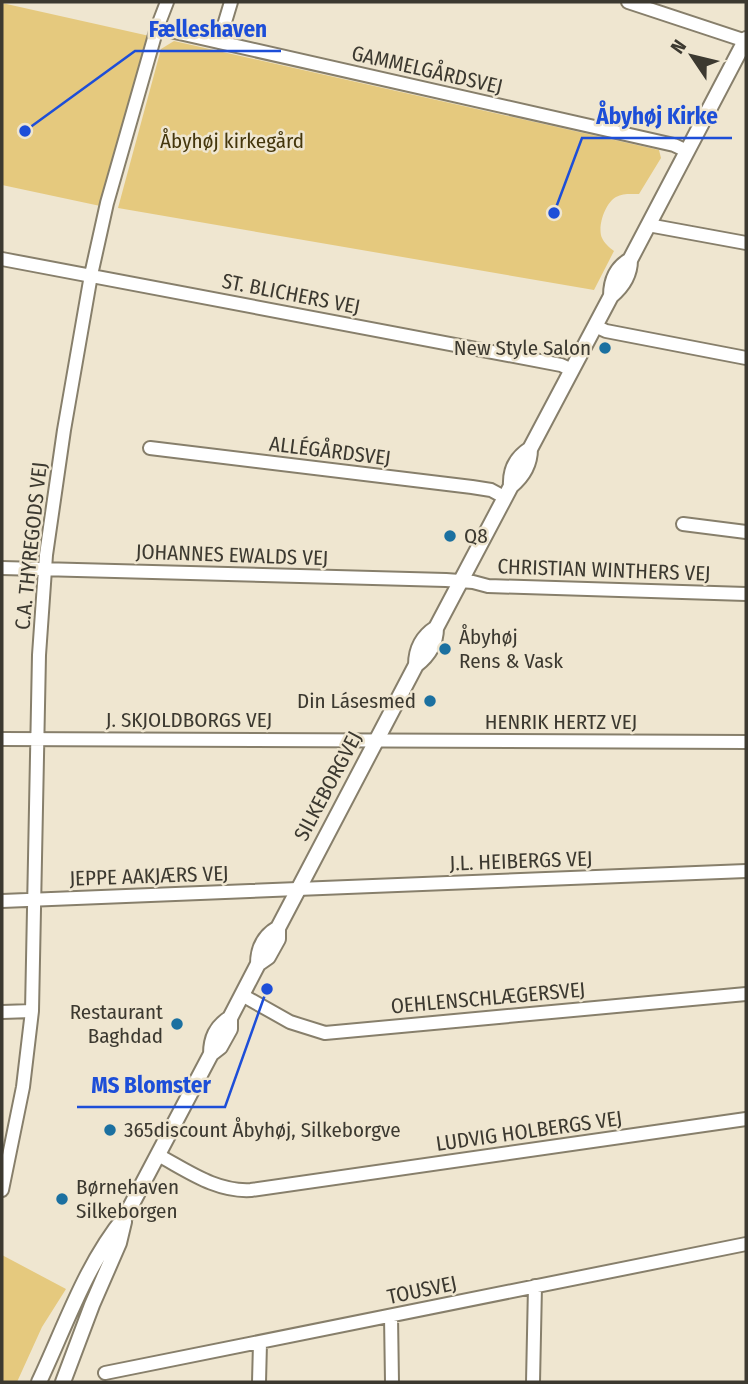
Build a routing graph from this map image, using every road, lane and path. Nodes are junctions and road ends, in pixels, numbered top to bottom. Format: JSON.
{"nodes":[{"id":1,"x":167,"y":2,"type":"edge"},
{"id":2,"x":231,"y":2,"type":"edge"},
{"id":3,"x":628,"y":2,"type":"edge"},
{"id":4,"x":157,"y":28,"type":"junction"},
{"id":5,"x":746,"y":40,"type":"edge"},
{"id":6,"x":219,"y":42,"type":"junction"},
{"id":7,"x":687,"y":151,"type":"junction"},
{"id":8,"x":648,"y":226,"type":"junction"},
{"id":9,"x":746,"y":243,"type":"edge"},
{"id":10,"x":2,"y":259,"type":"edge"},
{"id":11,"x":91,"y":275,"type":"junction"},
{"id":12,"x":595,"y":326,"type":"junction"},
{"id":13,"x":746,"y":358,"type":"edge"},
{"id":14,"x":572,"y":370,"type":"junction"},
{"id":15,"x":150,"y":448,"type":"dead end"},
{"id":16,"x":508,"y":492,"type":"junction"},
{"id":17,"x":683,"y":524,"type":"dead end"},
{"id":18,"x":746,"y":532,"type":"edge"},
{"id":19,"x":2,"y":568,"type":"edge"},
{"id":20,"x":45,"y":569,"type":"junction"},
{"id":21,"x":460,"y":581,"type":"junction"},
{"id":22,"x":746,"y":594,"type":"edge"},
{"id":23,"x":2,"y":738,"type":"edge"},
{"id":24,"x":37,"y":738,"type":"junction"},
{"id":25,"x":376,"y":741,"type":"junction"},
{"id":26,"x":746,"y":741,"type":"edge"},
{"id":27,"x":746,"y":871,"type":"edge"},
{"id":28,"x":298,"y":889,"type":"junction"},
{"id":29,"x":34,"y":900,"type":"junction"},
{"id":30,"x":2,"y":901,"type":"edge"},
{"id":31,"x":746,"y":994,"type":"edge"},
{"id":32,"x":242,"y":995,"type":"junction"},
{"id":33,"x":32,"y":1011,"type":"junction"},
{"id":34,"x":2,"y":1012,"type":"edge"},
{"id":35,"x":746,"y":1119,"type":"edge"},
{"id":36,"x":158,"y":1155,"type":"junction"},
{"id":37,"x":2,"y":1190,"type":"edge"},
{"id":38,"x":125,"y":1217,"type":"junction"},
{"id":39,"x":746,"y":1244,"type":"edge"},
{"id":40,"x":535,"y":1286,"type":"junction"},
{"id":41,"x":391,"y":1316,"type":"junction"},
{"id":42,"x":260,"y":1343,"type":"junction"},
{"id":43,"x":105,"y":1373,"type":"dead end"},
{"id":44,"x":39,"y":1382,"type":"edge"},
{"id":45,"x":63,"y":1382,"type":"edge"},
{"id":46,"x":259,"y":1382,"type":"edge"},
{"id":47,"x":392,"y":1382,"type":"edge"},
{"id":48,"x":533,"y":1382,"type":"edge"}],
"edges":[{"from":1,"to":4,"type":"street","name":"C.A. THYREGODS VEJ"},
{"from":2,"to":6,"type":"street"},
{"from":3,"to":5,"type":"street"},
{"from":4,"to":6,"type":"street","name":"GAMMELGÅRDSVEJ"},
{"from":4,"to":11,"type":"street","name":"C.A. THYREGODS VEJ"},
{"from":5,"to":7,"type":"street","name":"SILKEBORGVEJ"},
{"from":6,"to":7,"type":"street","name":"GAMMELGÅRDSVEJ"},
{"from":7,"to":8,"type":"street","name":"SILKEBORGVEJ"},
{"from":8,"to":9,"type":"street"},
{"from":8,"to":12,"type":"street","name":"SILKEBORGVEJ"},
{"from":10,"to":11,"type":"street","name":"ST. BLICHERS VEJ"},
{"from":11,"to":14,"type":"street","name":"ST. BLICHERS VEJ"},
{"from":11,"to":20,"type":"street","name":"C.A. THYREGODS VEJ"},
{"from":12,"to":13,"type":"street"},
{"from":12,"to":14,"type":"street","name":"SILKEBORGVEJ"},
{"from":14,"to":16,"type":"street","name":"SILKEBORGVEJ"},
{"from":15,"to":16,"type":"street","name":"ALLÉGÅRDSVEJ"},
{"from":16,"to":21,"type":"street","name":"SILKEBORGVEJ"},
{"from":17,"to":18,"type":"street"},
{"from":19,"to":20,"type":"street","name":"JOHANNES EWALDS VEJ"},
{"from":20,"to":21,"type":"street","name":"JOHANNES EWALDS VEJ"},
{"from":20,"to":24,"type":"street","name":"C.A. THYREGODS VEJ"},
{"from":21,"to":22,"type":"street","name":"CHRISTIAN WINTHERS VEJ"},
{"from":21,"to":25,"type":"street","name":"SILKEBORGVEJ"},
{"from":23,"to":24,"type":"street","name":"J. SKJOLDBORGS VEJ"},
{"from":24,"to":25,"type":"street","name":"J. SKJOLDBORGS VEJ"},
{"from":24,"to":29,"type":"street","name":"C.A. THYREGODS VEJ"},
{"from":25,"to":26,"type":"street","name":"HENRIK HERTZ VEJ"},
{"from":25,"to":28,"type":"street","name":"SILKEBORGVEJ"},
{"from":27,"to":28,"type":"street","name":"J.L. HEIBERGS VEJ"},
{"from":28,"to":29,"type":"street","name":"JEPPE AAKJÆRS VEJ"},
{"from":28,"to":32,"type":"street","name":"SILKEBORGVEJ"},
{"from":29,"to":30,"type":"street","name":"JEPPE AAKJÆRS VEJ"},
{"from":29,"to":33,"type":"street","name":"C.A. THYREGODS VEJ"},
{"from":31,"to":32,"type":"street","name":"OEHLENSCHLÆGERSVEJ"},
{"from":32,"to":36,"type":"street","name":"SILKEBORGVEJ"},
{"from":33,"to":34,"type":"street"},
{"from":33,"to":37,"type":"street","name":"C.A. THYREGODS VEJ"},
{"from":35,"to":36,"type":"street","name":"LUDVIG HOLBERGS VEJ"},
{"from":36,"to":38,"type":"street","name":"SILKEBORGVEJ"},
{"from":38,"to":44,"type":"street","name":"SILKEBORGVEJ"},
{"from":38,"to":45,"type":"street","name":"SILKEBORGVEJ"},
{"from":39,"to":40,"type":"street","name":"TOUSVEJ"},
{"from":40,"to":41,"type":"street","name":"TOUSVEJ"},
{"from":40,"to":48,"type":"street"},
{"from":41,"to":42,"type":"street","name":"TOUSVEJ"},
{"from":41,"to":47,"type":"street"},
{"from":42,"to":43,"type":"street","name":"TOUSVEJ"},
{"from":42,"to":46,"type":"street"}]}
